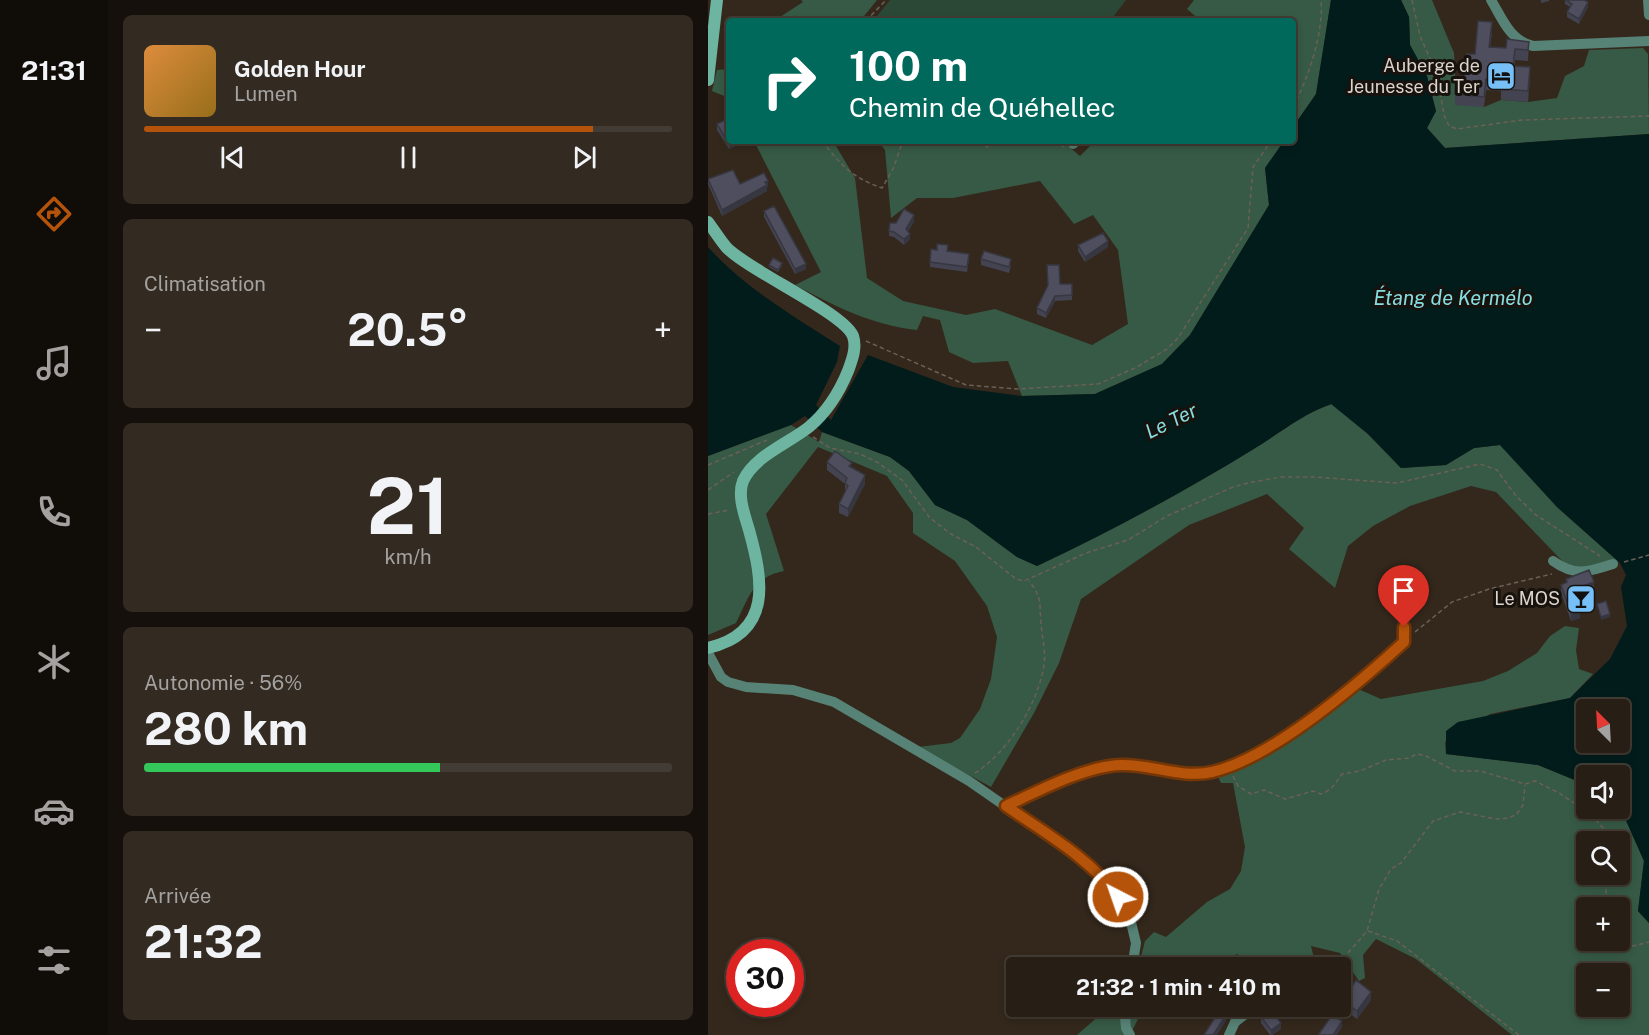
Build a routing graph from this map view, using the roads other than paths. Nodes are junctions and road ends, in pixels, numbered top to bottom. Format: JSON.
{"nodes":[{"id":1,"x":717,"y":0,"type":"edge"},
{"id":2,"x":1491,"y":0,"type":"edge"},
{"id":3,"x":1648,"y":0,"type":"edge"},
{"id":4,"x":1649,"y":15,"type":"edge"},
{"id":5,"x":1649,"y":41,"type":"edge"},
{"id":6,"x":708,"y":80,"type":"edge"},
{"id":7,"x":708,"y":222,"type":"edge"},
{"id":8,"x":1553,"y":561,"type":"dead end"},
{"id":9,"x":1617,"y":563,"type":"road end"},
{"id":10,"x":1404,"y":627,"type":"dead end"},
{"id":11,"x":708,"y":648,"type":"edge"},
{"id":12,"x":708,"y":653,"type":"edge"},
{"id":13,"x":1006,"y":806,"type":"junction"},
{"id":14,"x":1134,"y":957,"type":"edge"},
{"id":15,"x":1125,"y":1017,"type":"edge"},
{"id":16,"x":1242,"y":1017,"type":"edge"},
{"id":17,"x":1130,"y":1035,"type":"edge"},
{"id":18,"x":1229,"y":1035,"type":"edge"}],
"edges":[{"from":1,"to":6,"type":"street"},
{"from":2,"to":5,"type":"street"},
{"from":3,"to":4,"type":"street"},
{"from":7,"to":11,"type":"street"},
{"from":8,"to":9,"type":"street"},
{"from":10,"to":13,"type":"street"},
{"from":12,"to":13,"type":"street"},
{"from":13,"to":14,"type":"street"},
{"from":15,"to":17,"type":"street"},
{"from":16,"to":18,"type":"street"}]}
